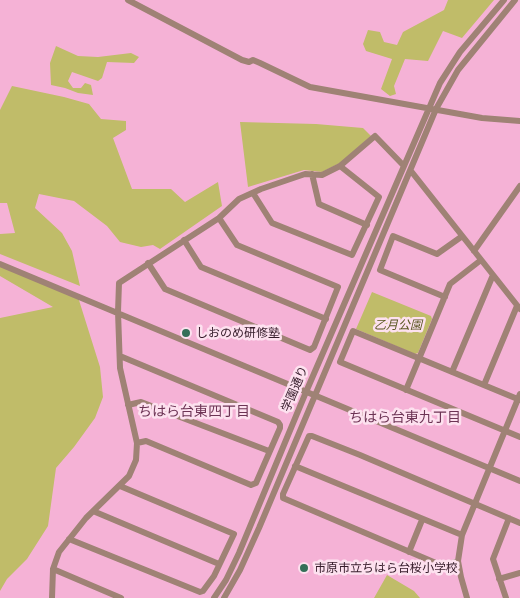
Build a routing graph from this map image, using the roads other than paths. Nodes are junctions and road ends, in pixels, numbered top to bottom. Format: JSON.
{"nodes":[{"id":1,"x":128,"y":0,"type":"edge"},
{"id":2,"x":504,"y":0,"type":"edge"},
{"id":3,"x":515,"y":0,"type":"edge"},
{"id":4,"x":432,"y":109,"type":"junction"},
{"id":5,"x":520,"y":121,"type":"edge"},
{"id":6,"x":340,"y":166,"type":"junction"},
{"id":7,"x":404,"y":166,"type":"junction"},
{"id":8,"x":411,"y":171,"type":"junction"},
{"id":9,"x":312,"y":174,"type":"junction"},
{"id":10,"x":520,"y":186,"type":"edge"},
{"id":11,"x":253,"y":193,"type":"junction"},
{"id":12,"x":219,"y":218,"type":"junction"},
{"id":13,"x":367,"y":225,"type":"junction"},
{"id":14,"x":461,"y":236,"type":"junction"},
{"id":15,"x":184,"y":240,"type":"junction"},
{"id":16,"x":474,"y":252,"type":"junction"},
{"id":17,"x":481,"y":260,"type":"junction"},
{"id":18,"x":148,"y":263,"type":"junction"},
{"id":19,"x":0,"y":264,"type":"edge"},
{"id":20,"x":493,"y":275,"type":"junction"},
{"id":21,"x":444,"y":297,"type":"junction"},
{"id":22,"x":518,"y":307,"type":"edge"},
{"id":23,"x":118,"y":312,"type":"junction"},
{"id":24,"x":326,"y":319,"type":"junction"},
{"id":25,"x":120,"y":356,"type":"junction"},
{"id":26,"x":419,"y":358,"type":"junction"},
{"id":27,"x":452,"y":372,"type":"junction"},
{"id":28,"x":484,"y":385,"type":"junction"},
{"id":29,"x":406,"y":390,"type":"junction"},
{"id":30,"x":306,"y":392,"type":"junction"},
{"id":31,"x":315,"y":396,"type":"junction"},
{"id":32,"x":519,"y":398,"type":"edge"},
{"id":33,"x":128,"y":405,"type":"junction"},
{"id":34,"x":505,"y":431,"type":"junction"},
{"id":35,"x":520,"y":437,"type":"edge"},
{"id":36,"x":137,"y":443,"type":"junction"},
{"id":37,"x":269,"y":451,"type":"junction"},
{"id":38,"x":295,"y":466,"type":"junction"},
{"id":39,"x":490,"y":468,"type":"junction"},
{"id":40,"x":520,"y":481,"type":"edge"},
{"id":41,"x":120,"y":486,"type":"junction"},
{"id":42,"x":474,"y":504,"type":"junction"},
{"id":43,"x":93,"y":511,"type":"junction"},
{"id":44,"x":509,"y":518,"type":"junction"},
{"id":45,"x":422,"y":520,"type":"junction"},
{"id":46,"x":520,"y":523,"type":"edge"},
{"id":47,"x":462,"y":535,"type":"junction"},
{"id":48,"x":69,"y":539,"type":"junction"},
{"id":49,"x":409,"y":552,"type":"junction"},
{"id":50,"x":458,"y":561,"type":"junction"},
{"id":51,"x":219,"y":564,"type":"junction"},
{"id":52,"x":53,"y":569,"type":"junction"},
{"id":53,"x":520,"y":573,"type":"edge"},
{"id":54,"x":500,"y":579,"type":"junction"},
{"id":55,"x":52,"y":598,"type":"edge"},
{"id":56,"x":121,"y":598,"type":"edge"},
{"id":57,"x":214,"y":598,"type":"edge"},
{"id":58,"x":224,"y":598,"type":"edge"},
{"id":59,"x":467,"y":598,"type":"edge"},
{"id":60,"x":506,"y":598,"type":"edge"}],
"edges":[{"from":1,"to":4,"type":"street"},
{"from":2,"to":4,"type":"street"},
{"from":3,"to":4,"type":"street"},
{"from":4,"to":5,"type":"street"},
{"from":4,"to":7,"type":"street","name":"学園通り"},
{"from":4,"to":8,"type":"street","name":"学園通り"},
{"from":6,"to":7,"type":"street"},
{"from":6,"to":9,"type":"street"},
{"from":6,"to":13,"type":"street"},
{"from":7,"to":30,"type":"street","name":"学園通り"},
{"from":8,"to":14,"type":"street"},
{"from":8,"to":31,"type":"street","name":"学園通り"},
{"from":9,"to":11,"type":"street"},
{"from":9,"to":13,"type":"street"},
{"from":10,"to":16,"type":"street"},
{"from":11,"to":12,"type":"street"},
{"from":11,"to":13,"type":"street"},
{"from":12,"to":15,"type":"street"},
{"from":12,"to":24,"type":"street"},
{"from":14,"to":16,"type":"street"},
{"from":14,"to":21,"type":"street"},
{"from":15,"to":18,"type":"street"},
{"from":15,"to":24,"type":"street"},
{"from":16,"to":17,"type":"street"},
{"from":17,"to":20,"type":"street"},
{"from":17,"to":21,"type":"street"},
{"from":18,"to":23,"type":"street"},
{"from":18,"to":24,"type":"street"},
{"from":19,"to":23,"type":"street"},
{"from":20,"to":22,"type":"street"},
{"from":20,"to":27,"type":"street"},
{"from":21,"to":26,"type":"street"},
{"from":22,"to":28,"type":"street"},
{"from":23,"to":25,"type":"street"},
{"from":23,"to":30,"type":"street"},
{"from":25,"to":33,"type":"street"},
{"from":25,"to":37,"type":"street"},
{"from":26,"to":27,"type":"street"},
{"from":26,"to":29,"type":"street"},
{"from":26,"to":29,"type":"street"},
{"from":27,"to":28,"type":"street"},
{"from":28,"to":32,"type":"street"},
{"from":29,"to":34,"type":"street"},
{"from":30,"to":31,"type":"street"},
{"from":30,"to":57,"type":"street","name":"学園通り"},
{"from":31,"to":39,"type":"street"},
{"from":31,"to":58,"type":"street","name":"学園通り"},
{"from":32,"to":34,"type":"street"},
{"from":33,"to":36,"type":"street"},
{"from":33,"to":37,"type":"street"},
{"from":34,"to":35,"type":"street"},
{"from":34,"to":39,"type":"street"},
{"from":36,"to":37,"type":"street"},
{"from":36,"to":41,"type":"street"},
{"from":38,"to":42,"type":"street"},
{"from":38,"to":45,"type":"street"},
{"from":38,"to":49,"type":"street"},
{"from":39,"to":40,"type":"street"},
{"from":39,"to":42,"type":"street"},
{"from":41,"to":43,"type":"street"},
{"from":41,"to":51,"type":"street"},
{"from":42,"to":44,"type":"street"},
{"from":42,"to":47,"type":"street"},
{"from":43,"to":48,"type":"street"},
{"from":43,"to":51,"type":"street"},
{"from":44,"to":46,"type":"street"},
{"from":44,"to":54,"type":"street"},
{"from":45,"to":47,"type":"street"},
{"from":45,"to":49,"type":"street"},
{"from":47,"to":50,"type":"street"},
{"from":48,"to":51,"type":"street"},
{"from":48,"to":52,"type":"street"},
{"from":49,"to":50,"type":"street"},
{"from":50,"to":59,"type":"street"},
{"from":52,"to":55,"type":"street"},
{"from":52,"to":56,"type":"street"},
{"from":53,"to":54,"type":"street"},
{"from":54,"to":60,"type":"street"}]}
